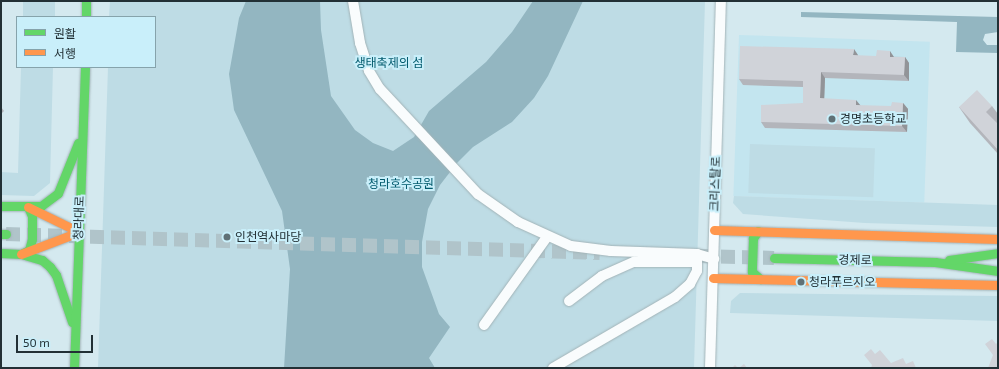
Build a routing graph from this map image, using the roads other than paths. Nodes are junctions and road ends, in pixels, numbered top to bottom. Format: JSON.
{"nodes":[{"id":1,"x":86,"y":1,"type":"edge"},
{"id":2,"x":353,"y":1,"type":"edge"},
{"id":3,"x":722,"y":1,"type":"edge"},
{"id":4,"x":86,"y":16,"type":"edge"},
{"id":5,"x":84,"y":68,"type":"edge"},
{"id":6,"x":82,"y":133,"type":"junction"},
{"id":7,"x":1,"y":206,"type":"edge"},
{"id":8,"x":28,"y":206,"type":"junction"},
{"id":9,"x":714,"y":230,"type":"junction"},
{"id":10,"x":79,"y":232,"type":"junction"},
{"id":11,"x":758,"y":232,"type":"junction"},
{"id":12,"x":547,"y":236,"type":"junction"},
{"id":13,"x":998,"y":239,"type":"edge"},
{"id":14,"x":1,"y":253,"type":"edge"},
{"id":15,"x":998,"y":253,"type":"edge"},
{"id":16,"x":21,"y":254,"type":"junction"},
{"id":17,"x":697,"y":258,"type":"junction"},
{"id":18,"x":774,"y":258,"type":"tunnel mouth"},
{"id":19,"x":714,"y":259,"type":"junction"},
{"id":20,"x":936,"y":262,"type":"junction"},
{"id":21,"x":998,"y":271,"type":"edge"},
{"id":22,"x":713,"y":278,"type":"junction"},
{"id":23,"x":760,"y":279,"type":"junction"},
{"id":24,"x":998,"y":285,"type":"edge"},
{"id":25,"x":569,"y":301,"type":"dead end"},
{"id":26,"x":484,"y":325,"type":"dead end"},
{"id":27,"x":75,"y":330,"type":"junction"},
{"id":28,"x":74,"y":368,"type":"edge"},
{"id":29,"x":553,"y":368,"type":"edge"},
{"id":30,"x":710,"y":368,"type":"edge"}],
"edges":[{"from":1,"to":4,"type":"street"},
{"from":2,"to":12,"type":"street"},
{"from":3,"to":9,"type":"street","name":"크리스탈로"},
{"from":5,"to":6,"type":"street","name":"청라대로"},
{"from":6,"to":8,"type":"street"},
{"from":6,"to":10,"type":"street","name":"청라대로"},
{"from":7,"to":8,"type":"street"},
{"from":8,"to":10,"type":"street"},
{"from":8,"to":16,"type":"street"},
{"from":9,"to":11,"type":"street"},
{"from":9,"to":19,"type":"street","name":"크리스탈로"},
{"from":10,"to":16,"type":"street"},
{"from":10,"to":27,"type":"street","name":"청라대로"},
{"from":11,"to":13,"type":"street"},
{"from":11,"to":23,"type":"street"},
{"from":12,"to":17,"type":"street"},
{"from":12,"to":26,"type":"street"},
{"from":14,"to":16,"type":"street"},
{"from":15,"to":20,"type":"street","name":"경제로"},
{"from":16,"to":27,"type":"street"},
{"from":17,"to":19,"type":"street"},
{"from":17,"to":25,"type":"street"},
{"from":17,"to":29,"type":"street"},
{"from":18,"to":20,"type":"street","name":"경제로"},
{"from":19,"to":22,"type":"street","name":"크리스탈로"},
{"from":20,"to":21,"type":"street","name":"경제로"},
{"from":22,"to":23,"type":"street"},
{"from":22,"to":30,"type":"street","name":"크리스탈로"},
{"from":23,"to":24,"type":"street"},
{"from":27,"to":28,"type":"street","name":"청라대로"}]}
